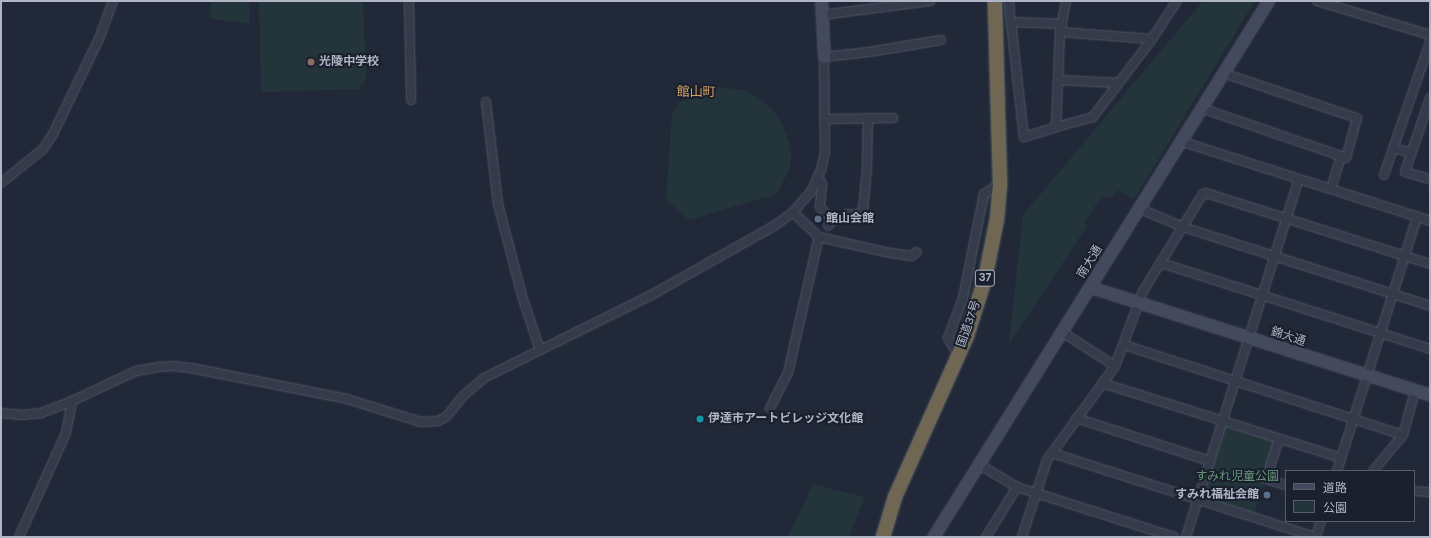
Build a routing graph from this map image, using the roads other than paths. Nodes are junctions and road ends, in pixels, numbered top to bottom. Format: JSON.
{"nodes":[{"id":1,"x":113,"y":1,"type":"edge"},
{"id":2,"x":409,"y":1,"type":"edge"},
{"id":3,"x":822,"y":1,"type":"edge"},
{"id":4,"x":930,"y":1,"type":"edge"},
{"id":5,"x":995,"y":1,"type":"edge"},
{"id":6,"x":1009,"y":1,"type":"edge"},
{"id":7,"x":1066,"y":1,"type":"edge"},
{"id":8,"x":1177,"y":1,"type":"edge"},
{"id":9,"x":1268,"y":1,"type":"edge"},
{"id":10,"x":1317,"y":1,"type":"edge"},
{"id":11,"x":822,"y":15,"type":"junction"},
{"id":12,"x":1011,"y":22,"type":"junction"},
{"id":13,"x":1061,"y":28,"type":"junction"},
{"id":14,"x":1430,"y":35,"type":"edge"},
{"id":15,"x":1152,"y":39,"type":"junction"},
{"id":16,"x":941,"y":40,"type":"dead end"},
{"id":17,"x":1430,"y":42,"type":"edge"},
{"id":18,"x":824,"y":57,"type":"junction"},
{"id":19,"x":1223,"y":72,"type":"junction"},
{"id":20,"x":1058,"y":80,"type":"junction"},
{"id":21,"x":1118,"y":83,"type":"junction"},
{"id":22,"x":1430,"y":98,"type":"edge"},
{"id":23,"x":411,"y":100,"type":"dead end"},
{"id":24,"x":486,"y":102,"type":"dead end"},
{"id":25,"x":1201,"y":108,"type":"junction"},
{"id":26,"x":868,"y":118,"type":"junction"},
{"id":27,"x":893,"y":118,"type":"dead end"},
{"id":28,"x":824,"y":119,"type":"junction"},
{"id":29,"x":1056,"y":127,"type":"junction"},
{"id":30,"x":1180,"y":141,"type":"junction"},
{"id":31,"x":1394,"y":148,"type":"junction"},
{"id":32,"x":1411,"y":153,"type":"junction"},
{"id":33,"x":1341,"y":156,"type":"junction"},
{"id":34,"x":1384,"y":175,"type":"dead end"},
{"id":35,"x":818,"y":177,"type":"junction"},
{"id":36,"x":1299,"y":179,"type":"junction"},
{"id":37,"x":1430,"y":179,"type":"edge"},
{"id":38,"x":1,"y":183,"type":"edge"},
{"id":39,"x":1330,"y":189,"type":"junction"},
{"id":40,"x":1138,"y":208,"type":"junction"},
{"id":41,"x":793,"y":212,"type":"junction"},
{"id":42,"x":847,"y":214,"type":"dead end"},
{"id":43,"x":1287,"y":218,"type":"junction"},
{"id":44,"x":1417,"y":218,"type":"junction"},
{"id":45,"x":1430,"y":221,"type":"edge"},
{"id":46,"x":828,"y":226,"type":"dead end"},
{"id":47,"x":1183,"y":227,"type":"junction"},
{"id":48,"x":819,"y":237,"type":"junction"},
{"id":49,"x":917,"y":252,"type":"dead end"},
{"id":50,"x":1406,"y":256,"type":"junction"},
{"id":51,"x":1274,"y":257,"type":"junction"},
{"id":52,"x":1161,"y":263,"type":"junction"},
{"id":53,"x":1430,"y":264,"type":"edge"},
{"id":54,"x":1090,"y":287,"type":"junction"},
{"id":55,"x":1394,"y":295,"type":"junction"},
{"id":56,"x":1262,"y":296,"type":"junction"},
{"id":57,"x":1138,"y":303,"type":"junction"},
{"id":58,"x":1430,"y":306,"type":"edge"},
{"id":59,"x":1062,"y":332,"type":"junction"},
{"id":60,"x":1381,"y":333,"type":"junction"},
{"id":61,"x":1249,"y":338,"type":"junction"},
{"id":62,"x":1124,"y":345,"type":"junction"},
{"id":63,"x":1430,"y":349,"type":"edge"},
{"id":64,"x":540,"y":350,"type":"junction"},
{"id":65,"x":1115,"y":366,"type":"junction"},
{"id":66,"x":1368,"y":376,"type":"junction"},
{"id":67,"x":1235,"y":382,"type":"junction"},
{"id":68,"x":1102,"y":383,"type":"junction"},
{"id":69,"x":1415,"y":390,"type":"junction"},
{"id":70,"x":1430,"y":395,"type":"edge"},
{"id":71,"x":72,"y":401,"type":"junction"},
{"id":72,"x":770,"y":408,"type":"dead end"},
{"id":73,"x":1,"y":413,"type":"edge"},
{"id":74,"x":1076,"y":418,"type":"junction"},
{"id":75,"x":1353,"y":419,"type":"junction"},
{"id":76,"x":1223,"y":420,"type":"junction"},
{"id":77,"x":1403,"y":434,"type":"junction"},
{"id":78,"x":1279,"y":439,"type":"junction"},
{"id":79,"x":1052,"y":452,"type":"junction"},
{"id":80,"x":1341,"y":458,"type":"junction"},
{"id":81,"x":1210,"y":461,"type":"junction"},
{"id":82,"x":980,"y":465,"type":"junction"},
{"id":83,"x":1337,"y":470,"type":"edge"},
{"id":84,"x":1374,"y":470,"type":"edge"},
{"id":85,"x":1285,"y":485,"type":"edge"},
{"id":86,"x":1017,"y":488,"type":"junction"},
{"id":87,"x":1415,"y":491,"type":"edge"},
{"id":88,"x":1430,"y":492,"type":"edge"},
{"id":89,"x":1036,"y":493,"type":"junction"},
{"id":90,"x":1198,"y":499,"type":"junction"},
{"id":91,"x":1321,"y":522,"type":"edge"},
{"id":92,"x":1025,"y":536,"type":"edge"},
{"id":93,"x":19,"y":537,"type":"edge"},
{"id":94,"x":883,"y":537,"type":"edge"},
{"id":95,"x":933,"y":537,"type":"edge"},
{"id":96,"x":986,"y":537,"type":"edge"},
{"id":97,"x":1174,"y":537,"type":"edge"},
{"id":98,"x":1186,"y":537,"type":"edge"},
{"id":99,"x":1316,"y":537,"type":"edge"}],
"edges":[{"from":1,"to":38,"type":"street"},
{"from":2,"to":23,"type":"street"},
{"from":3,"to":11,"type":"street"},
{"from":4,"to":11,"type":"street"},
{"from":5,"to":94,"type":"highway","name":"国道37号","number":"37"},
{"from":6,"to":12,"type":"street"},
{"from":7,"to":13,"type":"street"},
{"from":8,"to":15,"type":"street"},
{"from":9,"to":19,"type":"street","name":"南大通"},
{"from":10,"to":14,"type":"street"},
{"from":11,"to":18,"type":"street"},
{"from":12,"to":13,"type":"street"},
{"from":12,"to":29,"type":"street"},
{"from":13,"to":15,"type":"street"},
{"from":13,"to":20,"type":"street"},
{"from":15,"to":21,"type":"street"},
{"from":16,"to":18,"type":"street"},
{"from":17,"to":31,"type":"street"},
{"from":18,"to":28,"type":"street"},
{"from":19,"to":25,"type":"street","name":"南大通"},
{"from":19,"to":33,"type":"street"},
{"from":20,"to":21,"type":"street"},
{"from":20,"to":29,"type":"street"},
{"from":21,"to":29,"type":"street"},
{"from":22,"to":32,"type":"street"},
{"from":24,"to":64,"type":"street"},
{"from":25,"to":30,"type":"street","name":"南大通"},
{"from":25,"to":33,"type":"street"},
{"from":26,"to":27,"type":"street"},
{"from":26,"to":28,"type":"street"},
{"from":26,"to":42,"type":"street"},
{"from":28,"to":35,"type":"street"},
{"from":30,"to":36,"type":"street"},
{"from":30,"to":40,"type":"street","name":"南大通"},
{"from":31,"to":32,"type":"street"},
{"from":31,"to":34,"type":"street"},
{"from":32,"to":37,"type":"street"},
{"from":33,"to":39,"type":"street"},
{"from":35,"to":41,"type":"street"},
{"from":35,"to":46,"type":"street"},
{"from":36,"to":39,"type":"street"},
{"from":36,"to":43,"type":"street"},
{"from":39,"to":44,"type":"street"},
{"from":40,"to":47,"type":"street"},
{"from":40,"to":54,"type":"street","name":"南大通"},
{"from":41,"to":48,"type":"street"},
{"from":41,"to":64,"type":"street"},
{"from":43,"to":47,"type":"street"},
{"from":43,"to":50,"type":"street"},
{"from":43,"to":51,"type":"street"},
{"from":44,"to":45,"type":"street"},
{"from":44,"to":50,"type":"street"},
{"from":47,"to":51,"type":"street"},
{"from":47,"to":52,"type":"street"},
{"from":48,"to":49,"type":"street"},
{"from":48,"to":72,"type":"street"},
{"from":50,"to":53,"type":"street"},
{"from":50,"to":55,"type":"street"},
{"from":51,"to":55,"type":"street"},
{"from":51,"to":56,"type":"street"},
{"from":52,"to":56,"type":"street"},
{"from":52,"to":57,"type":"street"},
{"from":54,"to":57,"type":"street","name":"錦大通"},
{"from":54,"to":59,"type":"street","name":"南大通"},
{"from":55,"to":58,"type":"street"},
{"from":55,"to":60,"type":"street"},
{"from":56,"to":60,"type":"street"},
{"from":56,"to":61,"type":"street"},
{"from":57,"to":61,"type":"street","name":"錦大通"},
{"from":57,"to":62,"type":"street"},
{"from":59,"to":65,"type":"street"},
{"from":59,"to":82,"type":"street","name":"南大通"},
{"from":60,"to":63,"type":"street"},
{"from":60,"to":66,"type":"street"},
{"from":61,"to":66,"type":"street","name":"錦大通"},
{"from":61,"to":67,"type":"street"},
{"from":62,"to":65,"type":"street"},
{"from":62,"to":67,"type":"street"},
{"from":64,"to":71,"type":"street"},
{"from":65,"to":68,"type":"street"},
{"from":66,"to":69,"type":"street","name":"錦大通"},
{"from":66,"to":75,"type":"street"},
{"from":67,"to":75,"type":"street"},
{"from":67,"to":76,"type":"street"},
{"from":68,"to":74,"type":"street"},
{"from":68,"to":76,"type":"street"},
{"from":69,"to":70,"type":"street","name":"錦大通"},
{"from":69,"to":77,"type":"street"},
{"from":71,"to":73,"type":"street"},
{"from":71,"to":93,"type":"street"},
{"from":74,"to":79,"type":"street"},
{"from":74,"to":81,"type":"street"},
{"from":75,"to":77,"type":"street"},
{"from":75,"to":80,"type":"street"},
{"from":76,"to":78,"type":"street"},
{"from":76,"to":81,"type":"street"},
{"from":77,"to":84,"type":"street"},
{"from":78,"to":80,"type":"street"},
{"from":78,"to":85,"type":"street"},
{"from":79,"to":89,"type":"street"},
{"from":79,"to":90,"type":"street"},
{"from":80,"to":83,"type":"street"},
{"from":81,"to":90,"type":"street"},
{"from":82,"to":86,"type":"street"},
{"from":82,"to":95,"type":"street","name":"南大通"},
{"from":86,"to":89,"type":"street"},
{"from":86,"to":96,"type":"street"},
{"from":87,"to":88,"type":"street"},
{"from":89,"to":92,"type":"street"},
{"from":89,"to":97,"type":"street"},
{"from":90,"to":98,"type":"street"},
{"from":90,"to":99,"type":"street"},
{"from":91,"to":99,"type":"street"}]}
